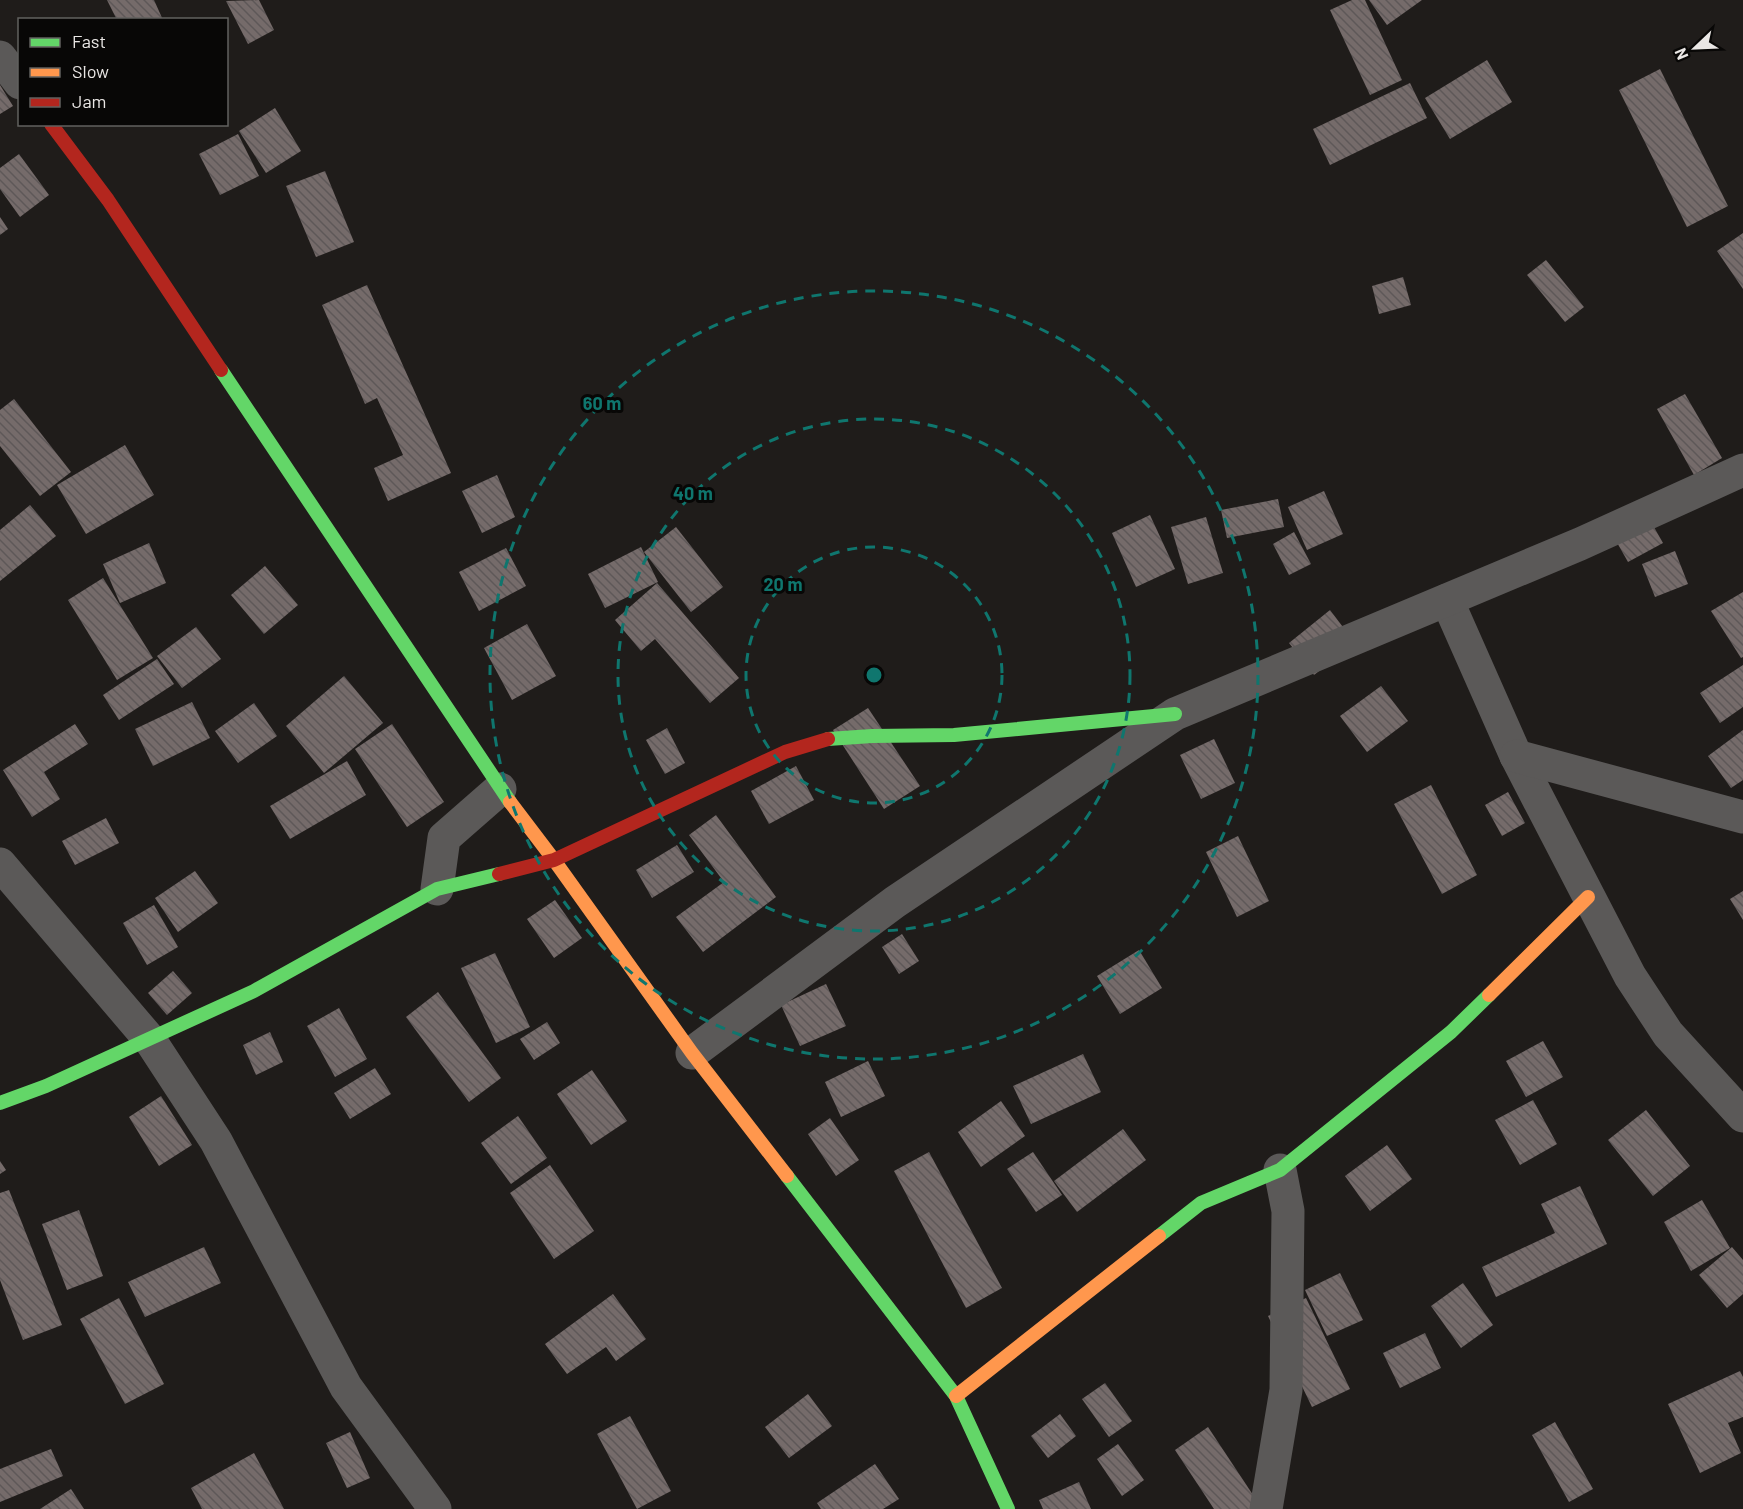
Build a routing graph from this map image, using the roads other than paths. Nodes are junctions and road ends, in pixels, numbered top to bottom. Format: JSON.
{"nodes":[{"id":1,"x":0,"y":57,"type":"edge"},
{"id":2,"x":18,"y":80,"type":"edge"},
{"id":3,"x":52,"y":126,"type":"edge"},
{"id":4,"x":1743,"y":470,"type":"edge"},
{"id":5,"x":1447,"y":600,"type":"junction"},
{"id":6,"x":1175,"y":714,"type":"junction"},
{"id":7,"x":1516,"y":756,"type":"junction"},
{"id":8,"x":500,"y":789,"type":"junction"},
{"id":9,"x":1743,"y":817,"type":"edge"},
{"id":10,"x":554,"y":860,"type":"junction"},
{"id":11,"x":0,"y":864,"type":"edge"},
{"id":12,"x":437,"y":889,"type":"junction"},
{"id":13,"x":1588,"y":897,"type":"junction"},
{"id":14,"x":150,"y":1040,"type":"junction"},
{"id":15,"x":693,"y":1053,"type":"junction"},
{"id":16,"x":0,"y":1103,"type":"edge"},
{"id":17,"x":1743,"y":1116,"type":"edge"},
{"id":18,"x":1280,"y":1170,"type":"junction"},
{"id":19,"x":956,"y":1396,"type":"junction"},
{"id":20,"x":435,"y":1509,"type":"edge"},
{"id":21,"x":1008,"y":1509,"type":"edge"},
{"id":22,"x":1266,"y":1509,"type":"edge"}],
"edges":[{"from":1,"to":2,"type":"street"},
{"from":3,"to":8,"type":"street"},
{"from":4,"to":5,"type":"street"},
{"from":5,"to":6,"type":"street"},
{"from":5,"to":7,"type":"street"},
{"from":6,"to":10,"type":"street"},
{"from":6,"to":15,"type":"street"},
{"from":7,"to":9,"type":"street"},
{"from":7,"to":13,"type":"street"},
{"from":8,"to":10,"type":"street"},
{"from":8,"to":12,"type":"street"},
{"from":10,"to":12,"type":"street"},
{"from":10,"to":15,"type":"street"},
{"from":11,"to":14,"type":"street"},
{"from":12,"to":14,"type":"street"},
{"from":13,"to":17,"type":"street"},
{"from":13,"to":18,"type":"street"},
{"from":14,"to":16,"type":"street"},
{"from":14,"to":20,"type":"street"},
{"from":15,"to":19,"type":"street"},
{"from":18,"to":19,"type":"street"},
{"from":18,"to":22,"type":"street"},
{"from":19,"to":21,"type":"street"}]}
